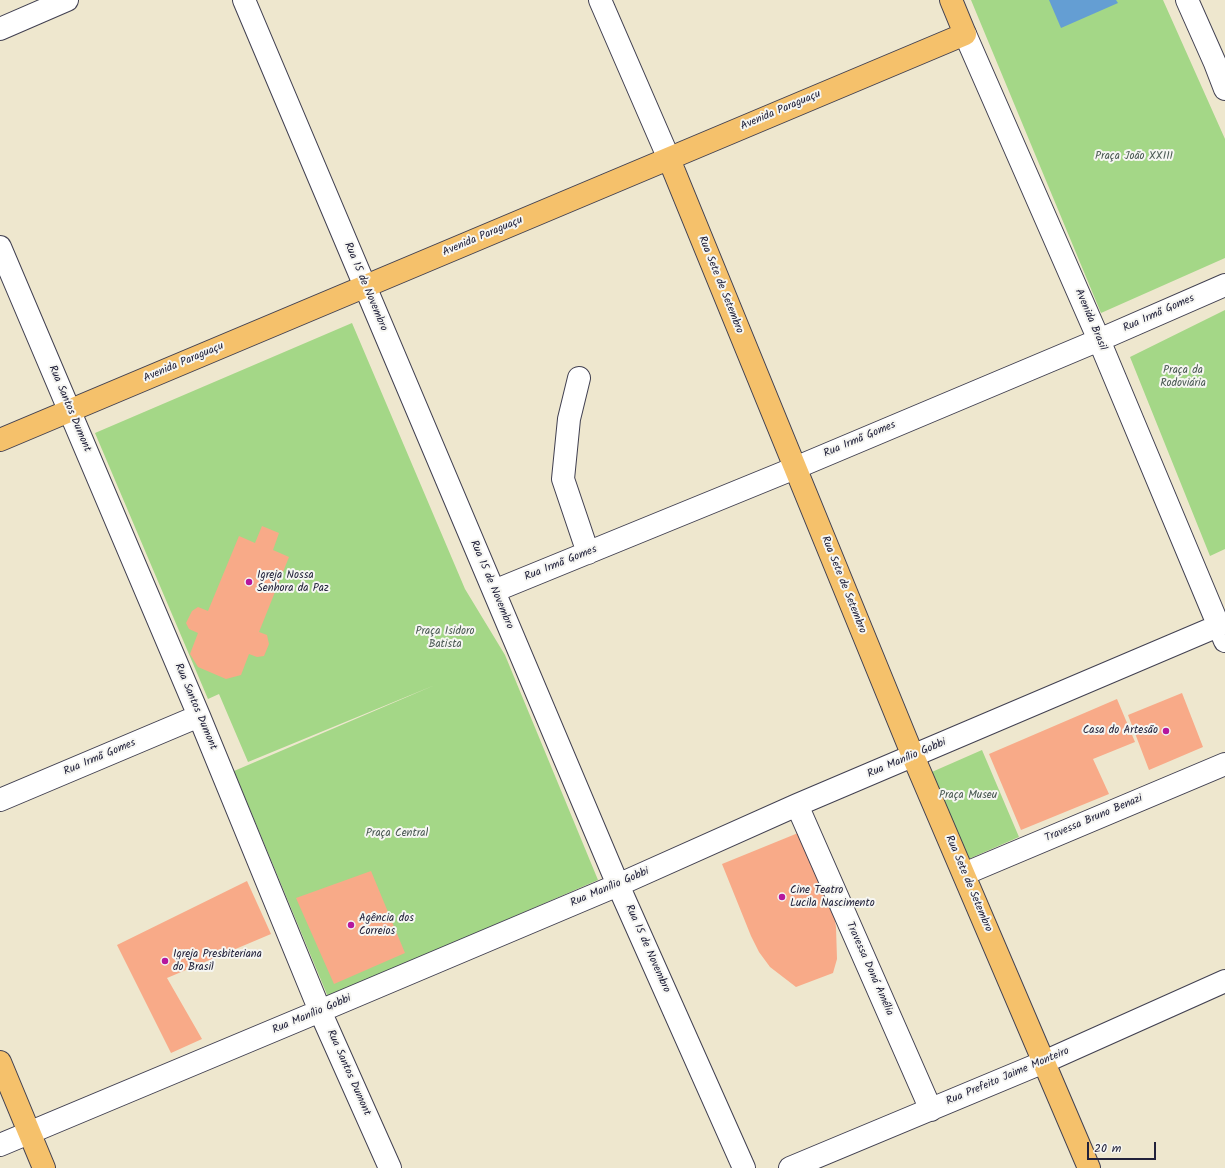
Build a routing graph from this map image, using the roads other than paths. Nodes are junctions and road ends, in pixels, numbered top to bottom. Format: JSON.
{"nodes":[{"id":1,"x":67,"y":0,"type":"edge"},
{"id":2,"x":244,"y":0,"type":"edge"},
{"id":3,"x":600,"y":0,"type":"edge"},
{"id":4,"x":951,"y":0,"type":"edge"},
{"id":5,"x":1187,"y":0,"type":"edge"},
{"id":6,"x":0,"y":29,"type":"edge"},
{"id":7,"x":965,"y":34,"type":"junction"},
{"id":8,"x":1225,"y":89,"type":"edge"},
{"id":9,"x":669,"y":158,"type":"junction"},
{"id":10,"x":0,"y":247,"type":"edge"},
{"id":11,"x":1225,"y":285,"type":"edge"},
{"id":12,"x":365,"y":286,"type":"junction"},
{"id":13,"x":1099,"y":340,"type":"junction"},
{"id":14,"x":579,"y":378,"type":"dead end"},
{"id":15,"x":70,"y":411,"type":"junction"},
{"id":16,"x":0,"y":440,"type":"edge"},
{"id":17,"x":795,"y":468,"type":"junction"},
{"id":18,"x":588,"y":553,"type":"junction"},
{"id":19,"x":494,"y":592,"type":"junction"},
{"id":20,"x":1222,"y":634,"type":"edge"},
{"id":21,"x":200,"y":716,"type":"junction"},
{"id":22,"x":913,"y":756,"type":"junction"},
{"id":23,"x":1225,"y":764,"type":"edge"},
{"id":24,"x":0,"y":800,"type":"edge"},
{"id":25,"x":798,"y":806,"type":"junction"},
{"id":26,"x":964,"y":874,"type":"junction"},
{"id":27,"x":618,"y":885,"type":"junction"},
{"id":28,"x":1225,"y":981,"type":"edge"},
{"id":29,"x":320,"y":1011,"type":"junction"},
{"id":30,"x":0,"y":1062,"type":"edge"},
{"id":31,"x":1044,"y":1062,"type":"junction"},
{"id":32,"x":931,"y":1110,"type":"junction"},
{"id":33,"x":29,"y":1133,"type":"junction"},
{"id":34,"x":0,"y":1146,"type":"edge"},
{"id":35,"x":44,"y":1168,"type":"edge"},
{"id":36,"x":390,"y":1168,"type":"edge"},
{"id":37,"x":744,"y":1168,"type":"edge"},
{"id":38,"x":790,"y":1168,"type":"edge"},
{"id":39,"x":1089,"y":1168,"type":"edge"}],
"edges":[{"from":1,"to":6,"type":"street"},
{"from":2,"to":12,"type":"street","name":"Rua 15 de Novembro"},
{"from":3,"to":9,"type":"street","name":"Rua Sete de Setembro"},
{"from":4,"to":7,"type":"main road","name":"Avenida Brasil"},
{"from":5,"to":8,"type":"street"},
{"from":7,"to":9,"type":"main road","name":"Avenida Paraguaçu"},
{"from":7,"to":13,"type":"street","name":"Avenida Brasil"},
{"from":9,"to":12,"type":"main road","name":"Avenida Paraguaçu"},
{"from":9,"to":17,"type":"main road","name":"Rua Sete de Setembro"},
{"from":10,"to":15,"type":"street","name":"Rua Santos Dumont"},
{"from":11,"to":13,"type":"street","name":"Rua Irmã Gomes"},
{"from":12,"to":15,"type":"main road","name":"Avenida Paraguaçu"},
{"from":12,"to":19,"type":"street","name":"Rua 15 de Novembro"},
{"from":13,"to":17,"type":"street","name":"Rua Irmã Gomes"},
{"from":13,"to":20,"type":"street","name":"Avenida Brasil"},
{"from":14,"to":18,"type":"street"},
{"from":15,"to":16,"type":"main road","name":"Avenida Paraguaçu"},
{"from":15,"to":21,"type":"street","name":"Rua Santos Dumont"},
{"from":17,"to":18,"type":"street","name":"Rua Irmã Gomes"},
{"from":17,"to":22,"type":"main road","name":"Rua Sete de Setembro"},
{"from":18,"to":19,"type":"street","name":"Rua Irmã Gomes"},
{"from":19,"to":27,"type":"street","name":"Rua 15 de Novembro"},
{"from":20,"to":22,"type":"street","name":"Rua Manílio Gobbi"},
{"from":21,"to":24,"type":"street","name":"Rua Irmã Gomes"},
{"from":21,"to":29,"type":"street","name":"Rua Santos Dumont"},
{"from":22,"to":25,"type":"street","name":"Rua Manílio Gobbi"},
{"from":22,"to":26,"type":"main road","name":"Rua Sete de Setembro"},
{"from":23,"to":26,"type":"street","name":"Travessa Bruno Benazi"},
{"from":25,"to":27,"type":"street","name":"Rua Manílio Gobbi"},
{"from":25,"to":32,"type":"street","name":"Travessa Doná Amélia"},
{"from":26,"to":31,"type":"main road","name":"Rua Sete de Setembro"},
{"from":27,"to":29,"type":"street","name":"Rua Manílio Gobbi"},
{"from":27,"to":37,"type":"street","name":"Rua 15 de Novembro"},
{"from":28,"to":31,"type":"street","name":"Rua Prefeito Jaime Monteiro"},
{"from":29,"to":33,"type":"street","name":"Rua Manílio Gobbi"},
{"from":29,"to":36,"type":"street","name":"Rua Santos Dumont"},
{"from":30,"to":33,"type":"main road"},
{"from":31,"to":32,"type":"street","name":"Rua Prefeito Jaime Monteiro"},
{"from":31,"to":39,"type":"main road","name":"Rua Sete de Setembro"},
{"from":32,"to":38,"type":"street","name":"Rua Prefeito Jaime Monteiro"},
{"from":33,"to":34,"type":"street","name":"Rua Manílio Gobbi"},
{"from":33,"to":35,"type":"main road"}]}
